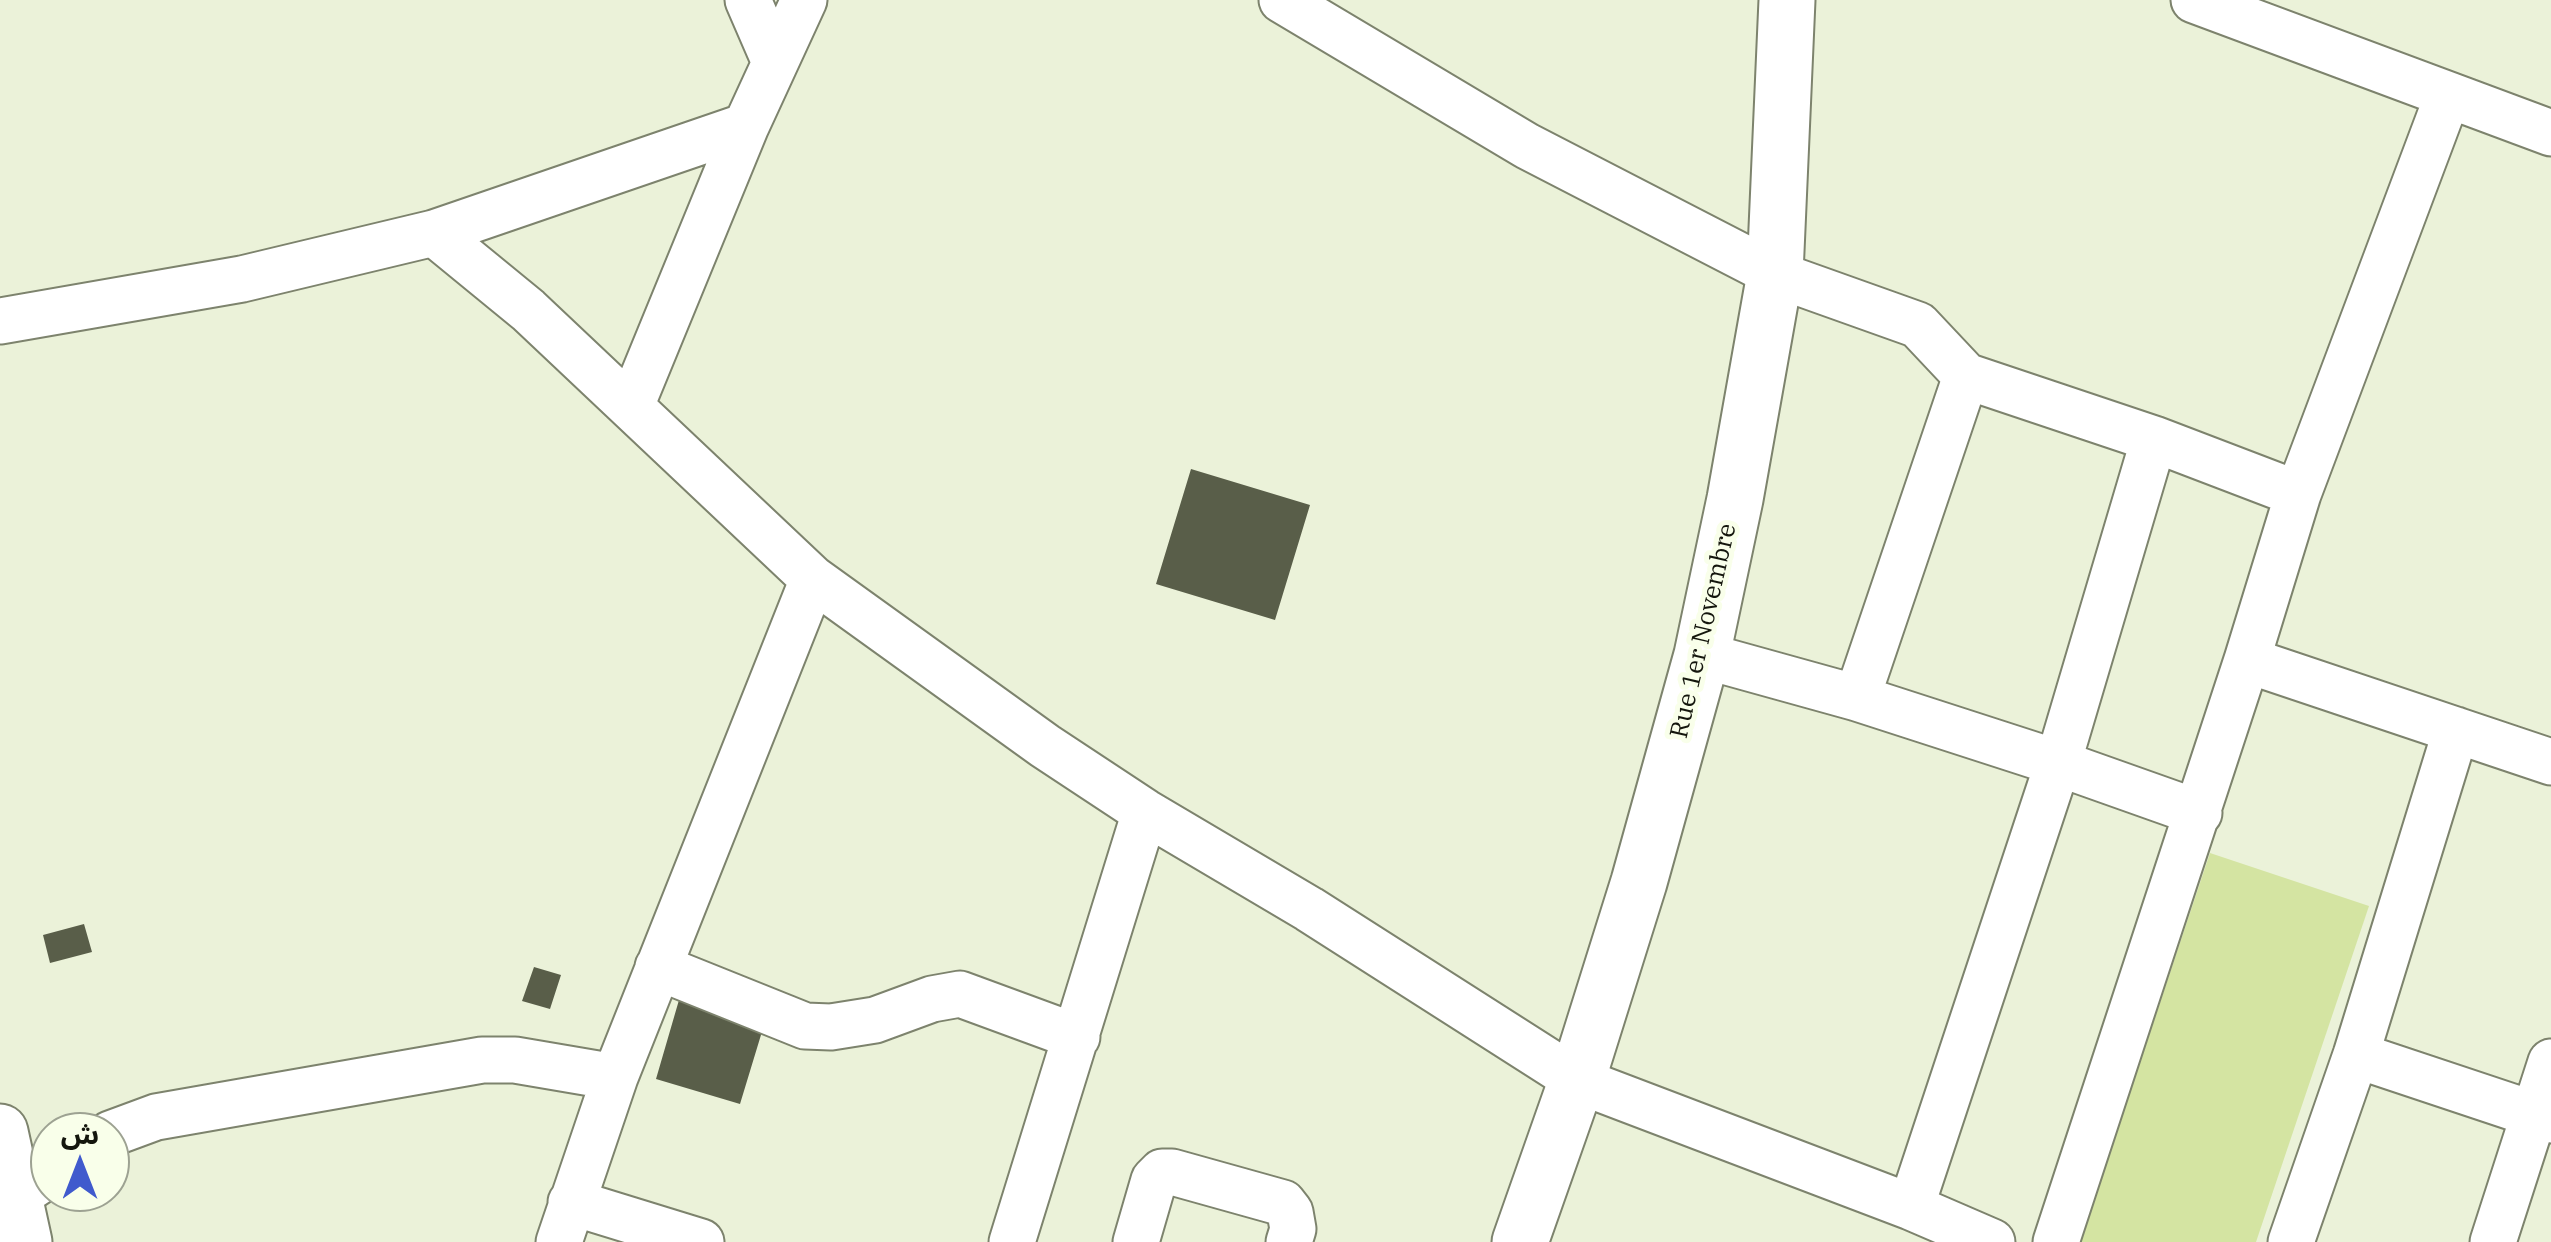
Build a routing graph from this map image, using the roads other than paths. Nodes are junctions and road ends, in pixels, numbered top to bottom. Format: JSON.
{"nodes":[{"id":1,"x":748,"y":0,"type":"edge"},
{"id":2,"x":804,"y":0,"type":"edge"},
{"id":3,"x":1282,"y":0,"type":"edge"},
{"id":4,"x":1787,"y":0,"type":"edge"},
{"id":5,"x":2194,"y":0,"type":"edge"},
{"id":6,"x":774,"y":60,"type":"junction"},
{"id":7,"x":2448,"y":95,"type":"junction"},
{"id":8,"x":746,"y":126,"type":"junction"},
{"id":9,"x":2551,"y":133,"type":"edge"},
{"id":10,"x":434,"y":233,"type":"junction"},
{"id":11,"x":1775,"y":274,"type":"junction"},
{"id":12,"x":0,"y":321,"type":"edge"},
{"id":13,"x":1966,"y":376,"type":"junction"},
{"id":14,"x":631,"y":406,"type":"junction"},
{"id":15,"x":2154,"y":439,"type":"junction"},
{"id":16,"x":2298,"y":494,"type":"junction"},
{"id":17,"x":813,"y":580,"type":"junction"},
{"id":18,"x":1702,"y":655,"type":"junction"},
{"id":19,"x":2247,"y":660,"type":"junction"},
{"id":20,"x":1857,"y":698,"type":"junction"},
{"id":21,"x":2456,"y":730,"type":"junction"},
{"id":22,"x":2551,"y":762,"type":"edge"},
{"id":23,"x":2058,"y":763,"type":"junction"},
{"id":24,"x":1145,"y":812,"type":"junction"},
{"id":25,"x":2199,"y":813,"type":"junction"},
{"id":26,"x":658,"y":967,"type":"junction"},
{"id":27,"x":1077,"y":1037,"type":"junction"},
{"id":28,"x":2356,"y":1055,"type":"junction"},
{"id":29,"x":2551,"y":1062,"type":"edge"},
{"id":30,"x":615,"y":1077,"type":"junction"},
{"id":31,"x":1577,"y":1080,"type":"junction"},
{"id":32,"x":2542,"y":1117,"type":"edge"},
{"id":33,"x":130,"y":1127,"type":"edge"},
{"id":34,"x":0,"y":1132,"type":"edge"},
{"id":35,"x":23,"y":1205,"type":"edge"},
{"id":36,"x":1911,"y":1207,"type":"junction"},
{"id":37,"x":565,"y":1222,"type":"edge"},
{"id":38,"x":701,"y":1242,"type":"edge"},
{"id":39,"x":1012,"y":1242,"type":"edge"},
{"id":40,"x":1136,"y":1242,"type":"edge"},
{"id":41,"x":1289,"y":1242,"type":"edge"},
{"id":42,"x":1520,"y":1242,"type":"edge"},
{"id":43,"x":1992,"y":1242,"type":"edge"},
{"id":44,"x":2056,"y":1242,"type":"edge"},
{"id":45,"x":2291,"y":1242,"type":"edge"},
{"id":46,"x":2493,"y":1242,"type":"edge"}],
"edges":[{"from":1,"to":6,"type":"street"},
{"from":2,"to":6,"type":"street"},
{"from":3,"to":11,"type":"street"},
{"from":4,"to":11,"type":"main road","name":"Rue 1er Novembre"},
{"from":5,"to":7,"type":"street"},
{"from":6,"to":8,"type":"street"},
{"from":7,"to":9,"type":"street"},
{"from":7,"to":16,"type":"street"},
{"from":8,"to":10,"type":"street"},
{"from":8,"to":14,"type":"street"},
{"from":10,"to":12,"type":"street"},
{"from":10,"to":14,"type":"street"},
{"from":11,"to":13,"type":"street"},
{"from":11,"to":18,"type":"main road","name":"Rue 1er Novembre"},
{"from":13,"to":15,"type":"street"},
{"from":13,"to":20,"type":"street"},
{"from":14,"to":17,"type":"street"},
{"from":15,"to":16,"type":"street"},
{"from":15,"to":23,"type":"street"},
{"from":16,"to":19,"type":"street"},
{"from":17,"to":24,"type":"street"},
{"from":17,"to":26,"type":"street"},
{"from":18,"to":20,"type":"street"},
{"from":18,"to":31,"type":"main road","name":"Rue 1er Novembre"},
{"from":19,"to":21,"type":"street"},
{"from":19,"to":25,"type":"street"},
{"from":20,"to":23,"type":"street"},
{"from":21,"to":22,"type":"street"},
{"from":21,"to":28,"type":"street"},
{"from":23,"to":25,"type":"street"},
{"from":23,"to":36,"type":"street"},
{"from":24,"to":27,"type":"street"},
{"from":24,"to":31,"type":"street"},
{"from":25,"to":44,"type":"street"},
{"from":26,"to":27,"type":"street"},
{"from":26,"to":30,"type":"street"},
{"from":27,"to":39,"type":"street"},
{"from":28,"to":32,"type":"street"},
{"from":28,"to":45,"type":"street"},
{"from":29,"to":32,"type":"street"},
{"from":30,"to":33,"type":"street"},
{"from":30,"to":37,"type":"street"},
{"from":31,"to":36,"type":"street"},
{"from":31,"to":42,"type":"main road","name":"Rue 1er Novembre"},
{"from":32,"to":46,"type":"street"},
{"from":34,"to":35,"type":"main road"},
{"from":36,"to":43,"type":"street"},
{"from":37,"to":38,"type":"street"},
{"from":40,"to":41,"type":"street"}]}
